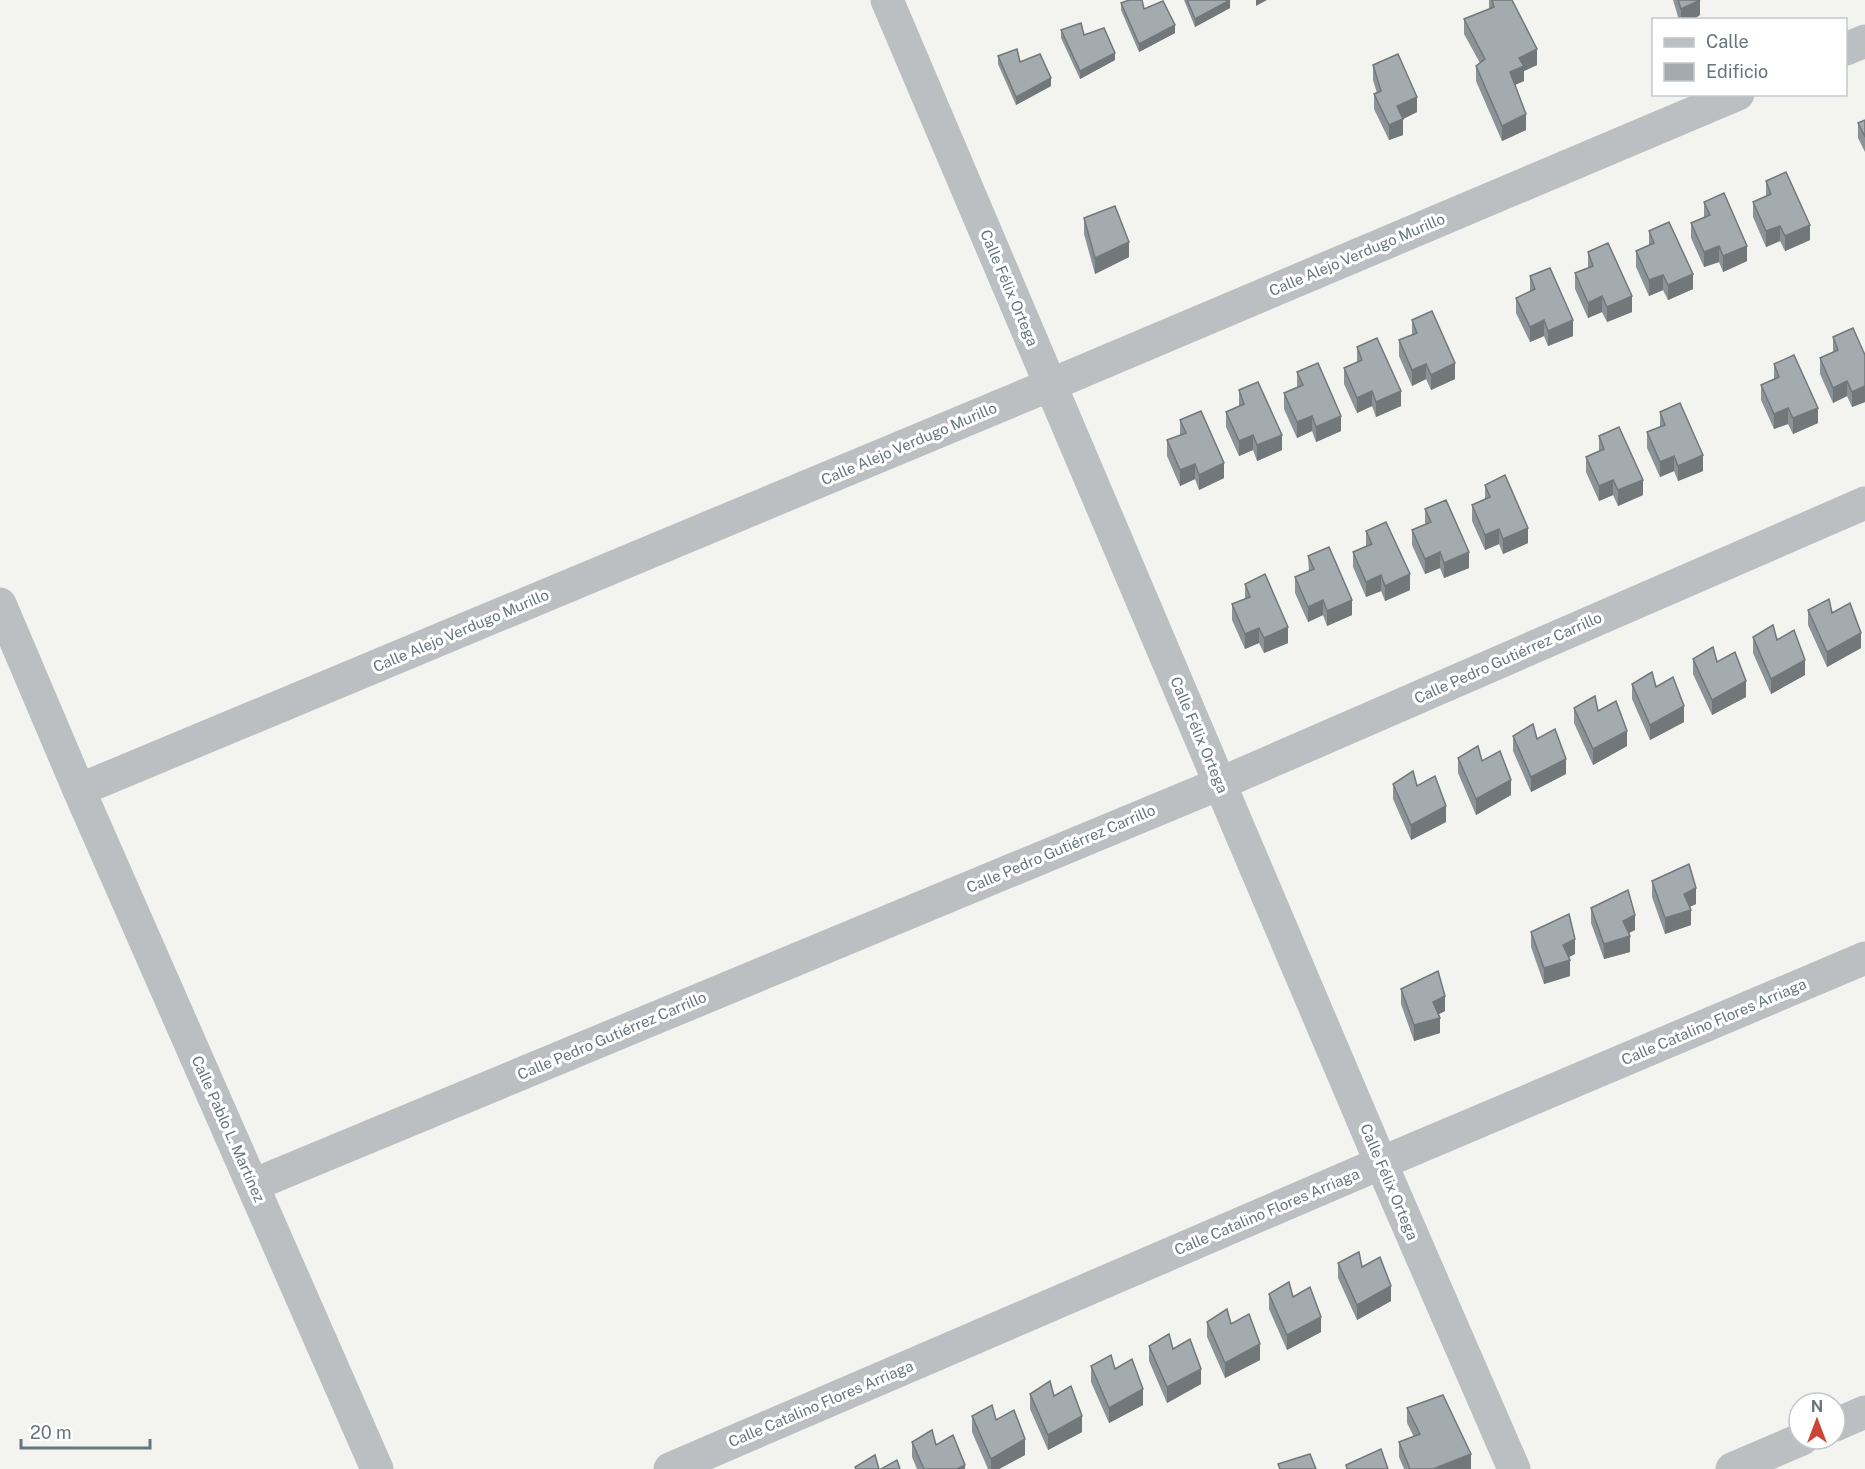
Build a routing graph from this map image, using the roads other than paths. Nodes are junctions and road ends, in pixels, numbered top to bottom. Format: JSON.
{"nodes":[{"id":1,"x":887,"y":0,"type":"edge"},
{"id":2,"x":1865,"y":41,"type":"edge"},
{"id":3,"x":1847,"y":48,"type":"edge"},
{"id":4,"x":1733,"y":96,"type":"edge"},
{"id":5,"x":1050,"y":385,"type":"junction"},
{"id":6,"x":1865,"y":503,"type":"edge"},
{"id":7,"x":0,"y":604,"type":"edge"},
{"id":8,"x":1219,"y":784,"type":"junction"},
{"id":9,"x":79,"y":790,"type":"junction"},
{"id":10,"x":1865,"y":958,"type":"edge"},
{"id":11,"x":1381,"y":1164,"type":"junction"},
{"id":12,"x":253,"y":1185,"type":"junction"},
{"id":13,"x":1865,"y":1412,"type":"edge"},
{"id":14,"x":1847,"y":1420,"type":"edge"},
{"id":15,"x":1787,"y":1445,"type":"edge"},
{"id":16,"x":377,"y":1469,"type":"edge"},
{"id":17,"x":670,"y":1469,"type":"edge"},
{"id":18,"x":1514,"y":1469,"type":"edge"},
{"id":19,"x":1732,"y":1469,"type":"edge"}],
"edges":[{"from":1,"to":5,"type":"street","name":"Calle Félix Ortega"},
{"from":2,"to":3,"type":"street"},
{"from":4,"to":5,"type":"street","name":"Calle Alejo Verdugo Murillo"},
{"from":5,"to":8,"type":"street","name":"Calle Félix Ortega"},
{"from":5,"to":9,"type":"street","name":"Calle Alejo Verdugo Murillo"},
{"from":6,"to":8,"type":"street","name":"Calle Pedro Gutiérrez Carrillo"},
{"from":7,"to":9,"type":"street","name":"Calle Pablo L. Martínez"},
{"from":8,"to":11,"type":"street","name":"Calle Félix Ortega"},
{"from":8,"to":12,"type":"street","name":"Calle Pedro Gutiérrez Carrillo"},
{"from":9,"to":12,"type":"street","name":"Calle Pablo L. Martínez"},
{"from":10,"to":11,"type":"street","name":"Calle Catalino Flores Arriaga"},
{"from":11,"to":17,"type":"street","name":"Calle Catalino Flores Arriaga"},
{"from":11,"to":18,"type":"street","name":"Calle Félix Ortega"},
{"from":12,"to":16,"type":"street","name":"Calle Pablo L. Martínez"},
{"from":13,"to":14,"type":"street"},
{"from":15,"to":19,"type":"street"}]}
